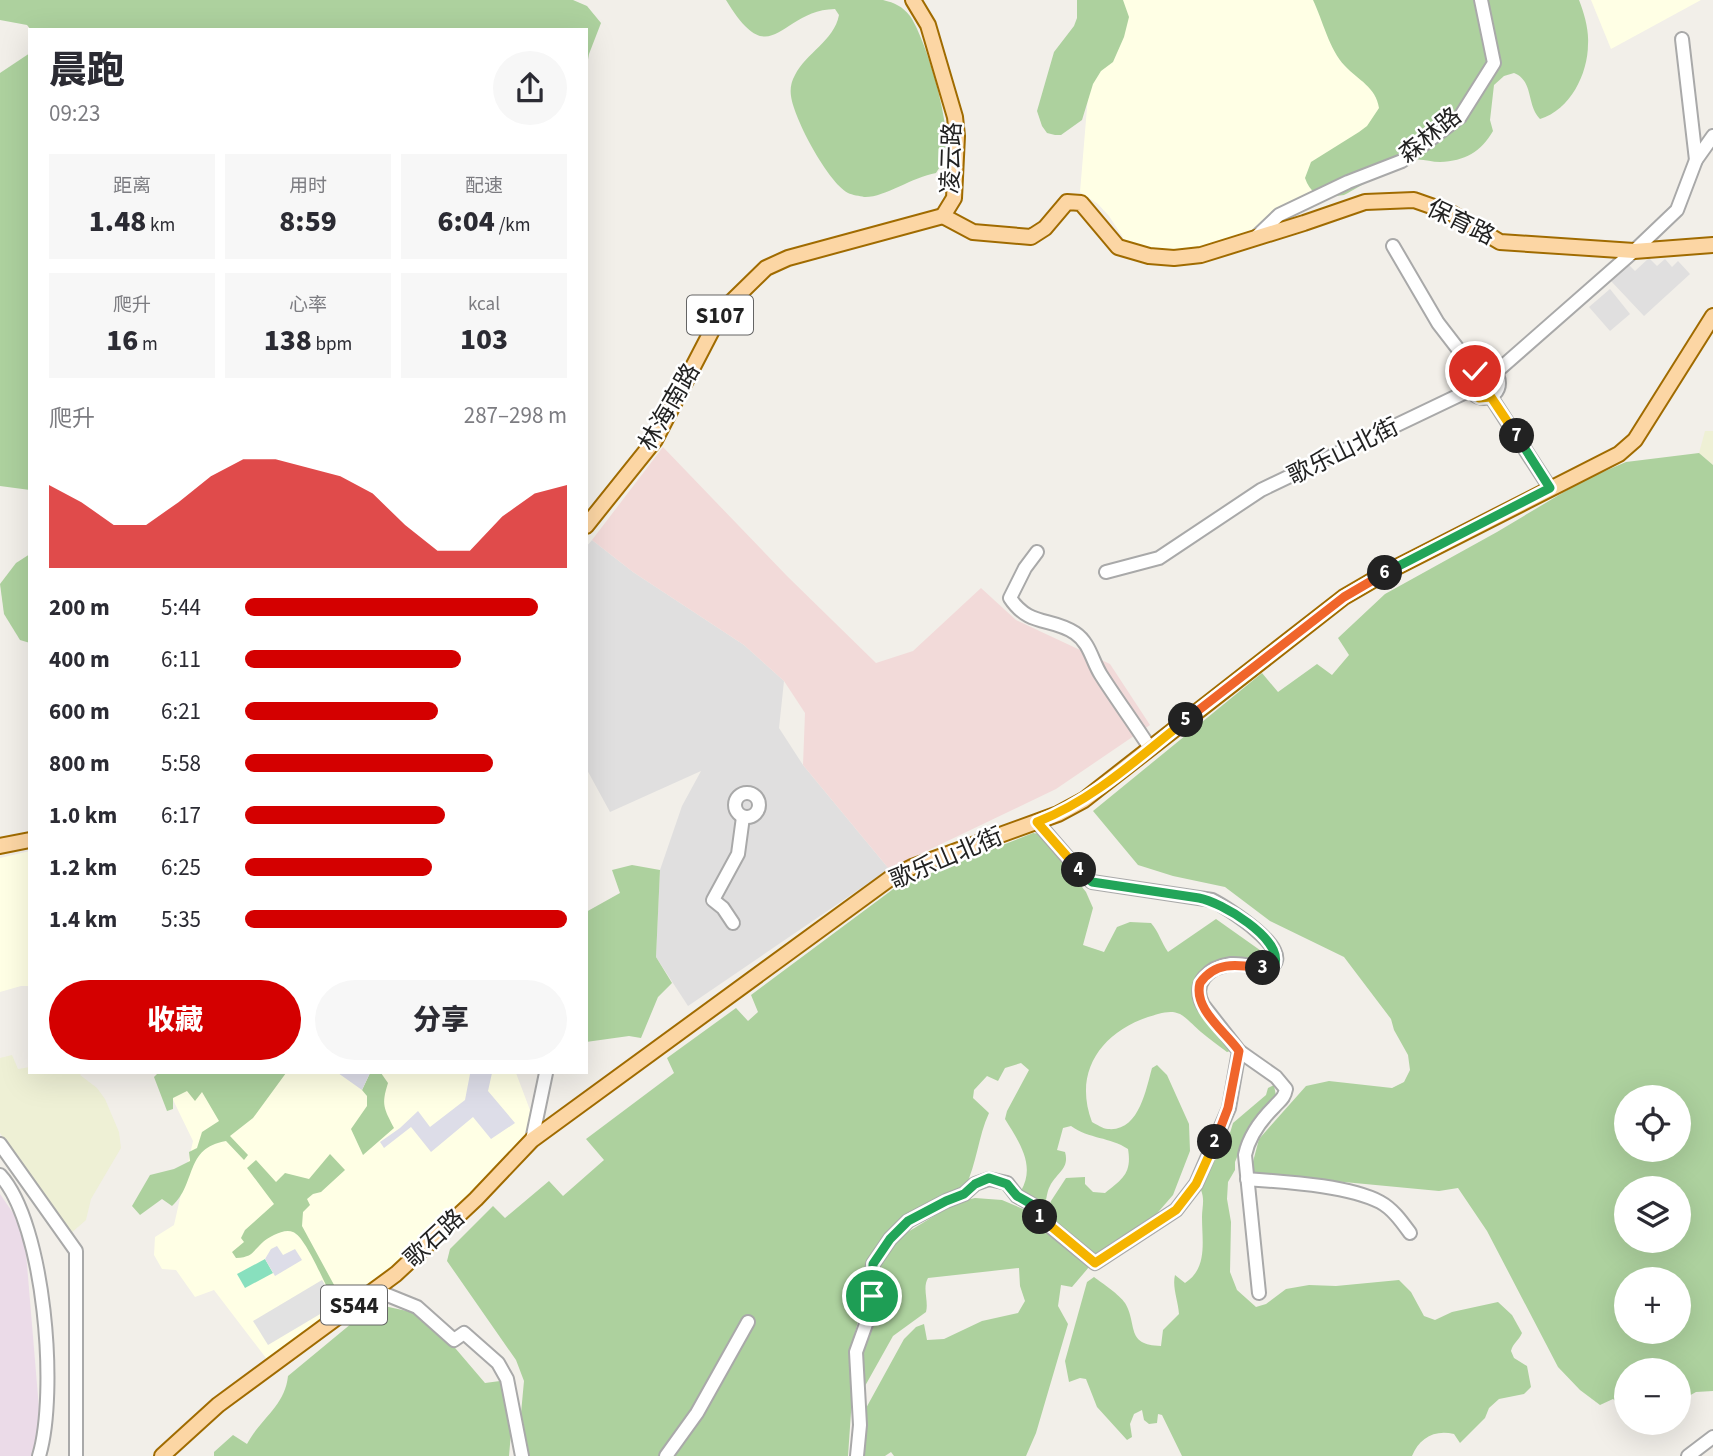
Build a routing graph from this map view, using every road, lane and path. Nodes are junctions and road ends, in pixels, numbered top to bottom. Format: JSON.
{"nodes":[{"id":1,"x":913,"y":0,"type":"edge"},
{"id":2,"x":1481,"y":0,"type":"edge"},
{"id":3,"x":1682,"y":39,"type":"dead end"},
{"id":4,"x":1713,"y":136,"type":"edge"},
{"id":5,"x":1696,"y":160,"type":"junction"},
{"id":6,"x":943,"y":216,"type":"junction"},
{"id":7,"x":1256,"y":237,"type":"junction"},
{"id":8,"x":1713,"y":245,"type":"edge"},
{"id":9,"x":1393,"y":246,"type":"dead end"},
{"id":10,"x":1634,"y":251,"type":"junction"},
{"id":11,"x":1713,"y":316,"type":"edge"},
{"id":12,"x":1475,"y":371,"type":"junction"},
{"id":13,"x":1495,"y":373,"type":"junction"},
{"id":14,"x":1470,"y":390,"type":"junction"},
{"id":15,"x":1491,"y":397,"type":"junction"},
{"id":16,"x":1550,"y":488,"type":"junction"},
{"id":17,"x":588,"y":523,"type":"edge"},
{"id":18,"x":1037,"y":552,"type":"dead end"},
{"id":19,"x":1106,"y":572,"type":"dead end"},
{"id":20,"x":1150,"y":748,"type":"junction"},
{"id":21,"x":743,"y":817,"type":"dead end"},
{"id":22,"x":1037,"y":822,"type":"junction"},
{"id":23,"x":28,"y":840,"type":"edge"},
{"id":24,"x":0,"y":846,"type":"edge"},
{"id":25,"x":733,"y":923,"type":"dead end"},
{"id":26,"x":1239,"y":1051,"type":"junction"},
{"id":27,"x":546,"y":1074,"type":"edge"},
{"id":28,"x":532,"y":1140,"type":"junction"},
{"id":29,"x":0,"y":1144,"type":"edge"},
{"id":30,"x":0,"y":1175,"type":"edge"},
{"id":31,"x":1247,"y":1179,"type":"junction"},
{"id":32,"x":1410,"y":1233,"type":"dead end"},
{"id":33,"x":375,"y":1290,"type":"junction"},
{"id":34,"x":1259,"y":1293,"type":"dead end"},
{"id":35,"x":748,"y":1322,"type":"dead end"},
{"id":36,"x":1713,"y":1437,"type":"edge"},
{"id":37,"x":39,"y":1456,"type":"edge"},
{"id":38,"x":76,"y":1456,"type":"edge"},
{"id":39,"x":162,"y":1456,"type":"edge"},
{"id":40,"x":522,"y":1456,"type":"edge"},
{"id":41,"x":666,"y":1456,"type":"edge"},
{"id":42,"x":857,"y":1456,"type":"edge"},
{"id":43,"x":1688,"y":1456,"type":"edge"}],
"edges":[{"from":1,"to":6,"type":"main road","name":"凌云路"},
{"from":2,"to":7,"type":"street","name":"森林路"},
{"from":3,"to":5,"type":"street"},
{"from":4,"to":5,"type":"street"},
{"from":5,"to":10,"type":"street"},
{"from":6,"to":7,"type":"main road","name":"凌云路"},
{"from":6,"to":17,"type":"main road","name":"林海南路","number":"S107"},
{"from":7,"to":10,"type":"main road","name":"保育路"},
{"from":8,"to":10,"type":"main road","name":"保育路"},
{"from":9,"to":12,"type":"street"},
{"from":10,"to":13,"type":"street"},
{"from":11,"to":16,"type":"main road","name":"歌乐山北街","number":"S544"},
{"from":12,"to":13,"type":"street"},
{"from":12,"to":14,"type":"street"},
{"from":13,"to":15,"type":"street"},
{"from":14,"to":15,"type":"street"},
{"from":14,"to":19,"type":"street","name":"歌乐山北街"},
{"from":15,"to":16,"type":"street"},
{"from":16,"to":20,"type":"main road","name":"歌乐山北街","number":"S544"},
{"from":18,"to":20,"type":"street"},
{"from":20,"to":22,"type":"main road","name":"歌乐山北街","number":"S544"},
{"from":21,"to":25,"type":"street"},
{"from":22,"to":26,"type":"street"},
{"from":22,"to":28,"type":"main road","name":"歌乐山北街","number":"S544"},
{"from":23,"to":24,"type":"main road"},
{"from":26,"to":31,"type":"street"},
{"from":26,"to":42,"type":"street"},
{"from":27,"to":28,"type":"street"},
{"from":28,"to":33,"type":"main road","name":"歌石路","number":"S544"},
{"from":29,"to":38,"type":"street"},
{"from":30,"to":37,"type":"street"},
{"from":31,"to":32,"type":"street"},
{"from":31,"to":34,"type":"street"},
{"from":33,"to":39,"type":"main road","name":"歌石路","number":"S544"},
{"from":33,"to":40,"type":"street"},
{"from":35,"to":41,"type":"street"},
{"from":36,"to":43,"type":"street"}]}
